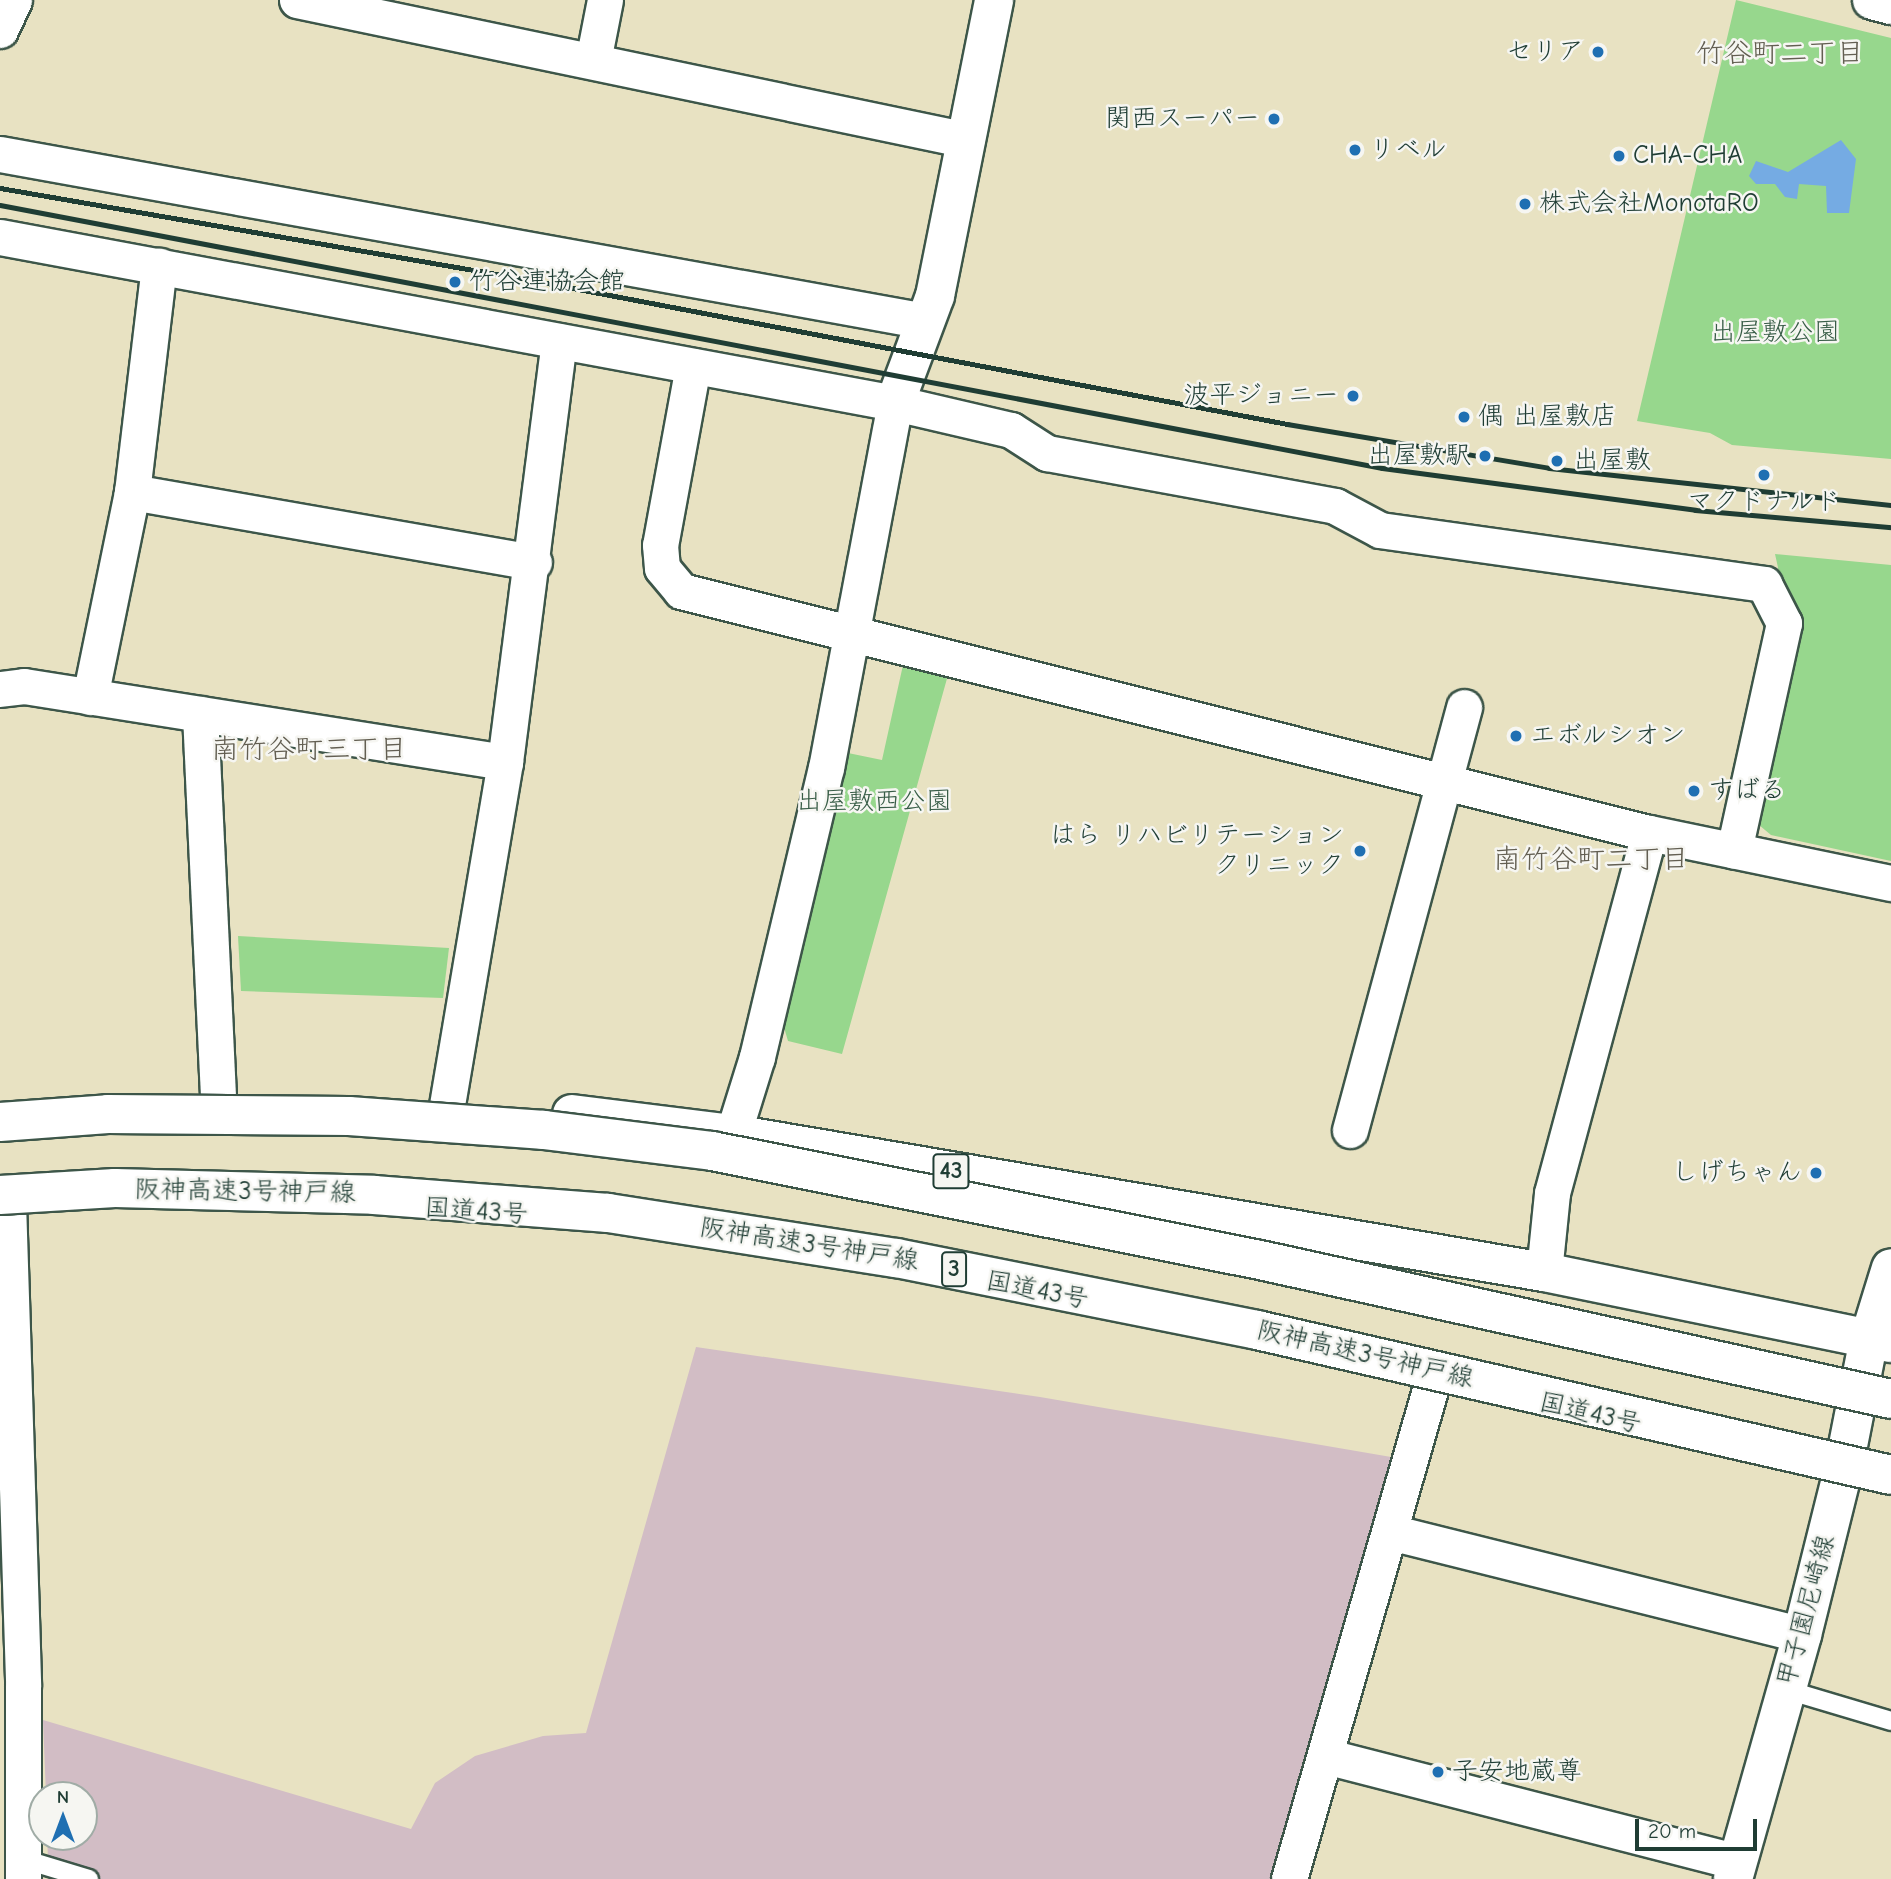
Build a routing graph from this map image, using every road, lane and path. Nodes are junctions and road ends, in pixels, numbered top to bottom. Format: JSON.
{"nodes":[{"id":1,"x":14,"y":0,"type":"edge"},
{"id":2,"x":298,"y":0,"type":"edge"},
{"id":3,"x":605,"y":0,"type":"edge"},
{"id":4,"x":994,"y":0,"type":"edge"},
{"id":5,"x":1872,"y":0,"type":"edge"},
{"id":6,"x":1891,"y":5,"type":"edge"},
{"id":7,"x":421,"y":12,"type":"edge"},
{"id":8,"x":0,"y":30,"type":"edge"},
{"id":9,"x":593,"y":61,"type":"junction"},
{"id":10,"x":967,"y":140,"type":"junction"},
{"id":11,"x":0,"y":154,"type":"edge"},
{"id":12,"x":0,"y":237,"type":"edge"},
{"id":13,"x":159,"y":266,"type":"junction"},
{"id":14,"x":925,"y":321,"type":"junction"},
{"id":15,"x":559,"y":341,"type":"junction"},
{"id":16,"x":693,"y":366,"type":"junction"},
{"id":17,"x":895,"y":403,"type":"junction"},
{"id":18,"x":132,"y":492,"type":"junction"},
{"id":19,"x":534,"y":562,"type":"junction"},
{"id":20,"x":853,"y":633,"type":"junction"},
{"id":21,"x":0,"y":689,"type":"edge"},
{"id":22,"x":90,"y":697,"type":"junction"},
{"id":23,"x":1464,"y":707,"type":"dead end"},
{"id":24,"x":200,"y":714,"type":"junction"},
{"id":25,"x":505,"y":762,"type":"junction"},
{"id":26,"x":1441,"y":781,"type":"junction"},
{"id":27,"x":1649,"y":833,"type":"junction"},
{"id":28,"x":1734,"y":851,"type":"junction"},
{"id":29,"x":1891,"y":883,"type":"edge"},
{"id":30,"x":218,"y":1097,"type":"junction"},
{"id":31,"x":0,"y":1105,"type":"edge"},
{"id":32,"x":447,"y":1105,"type":"junction"},
{"id":33,"x":0,"y":1122,"type":"edge"},
{"id":34,"x":1350,"y":1130,"type":"dead end"},
{"id":35,"x":733,"y":1134,"type":"junction"},
{"id":36,"x":3,"y":1200,"type":"edge"},
{"id":37,"x":1891,"y":1268,"type":"edge"},
{"id":38,"x":1544,"y":1272,"type":"junction"},
{"id":39,"x":1880,"y":1341,"type":"edge"},
{"id":40,"x":1433,"y":1379,"type":"junction"},
{"id":41,"x":1891,"y":1399,"type":"edge"},
{"id":42,"x":1843,"y":1471,"type":"junction"},
{"id":43,"x":1891,"y":1475,"type":"edge"},
{"id":44,"x":1891,"y":1482,"type":"edge"},
{"id":45,"x":1390,"y":1532,"type":"junction"},
{"id":46,"x":1802,"y":1635,"type":"junction"},
{"id":47,"x":1787,"y":1690,"type":"junction"},
{"id":48,"x":1891,"y":1720,"type":"edge"},
{"id":49,"x":1325,"y":1756,"type":"junction"},
{"id":50,"x":23,"y":1869,"type":"edge"},
{"id":51,"x":1735,"y":1871,"type":"edge"},
{"id":52,"x":89,"y":1879,"type":"edge"},
{"id":53,"x":1289,"y":1879,"type":"edge"}],
"edges":[{"from":1,"to":8,"type":"street"},
{"from":2,"to":7,"type":"street"},
{"from":3,"to":9,"type":"street"},
{"from":4,"to":10,"type":"main road"},
{"from":5,"to":6,"type":"main road"},
{"from":7,"to":9,"type":"street"},
{"from":9,"to":10,"type":"street"},
{"from":10,"to":14,"type":"main road"},
{"from":11,"to":14,"type":"street"},
{"from":12,"to":13,"type":"street"},
{"from":13,"to":15,"type":"street"},
{"from":13,"to":18,"type":"street"},
{"from":14,"to":17,"type":"main road"},
{"from":15,"to":16,"type":"street"},
{"from":15,"to":19,"type":"street"},
{"from":16,"to":17,"type":"street"},
{"from":16,"to":20,"type":"street"},
{"from":17,"to":20,"type":"street"},
{"from":17,"to":28,"type":"street"},
{"from":18,"to":19,"type":"street"},
{"from":18,"to":22,"type":"street"},
{"from":19,"to":25,"type":"street"},
{"from":20,"to":26,"type":"street"},
{"from":20,"to":35,"type":"street"},
{"from":21,"to":22,"type":"street"},
{"from":22,"to":24,"type":"street"},
{"from":23,"to":26,"type":"street"},
{"from":24,"to":25,"type":"street"},
{"from":24,"to":30,"type":"street"},
{"from":25,"to":32,"type":"street"},
{"from":26,"to":27,"type":"street"},
{"from":26,"to":34,"type":"street"},
{"from":27,"to":28,"type":"street"},
{"from":27,"to":38,"type":"street"},
{"from":28,"to":29,"type":"street"},
{"from":30,"to":31,"type":"main road","number":"43"},
{"from":30,"to":32,"type":"main road","number":"43"},
{"from":32,"to":35,"type":"main road","number":"43"},
{"from":33,"to":41,"type":"main road","bridge":true},
{"from":35,"to":38,"type":"main road","number":"43"},
{"from":36,"to":40,"type":"main road","name":"国道43号"},
{"from":36,"to":43,"type":"main road","name":"阪神高速3号神戸線","number":"3","bridge":true},
{"from":36,"to":50,"type":"street"},
{"from":37,"to":39,"type":"main road","name":"甲子園尼崎線"},
{"from":38,"to":39,"type":"main road","number":"43"},
{"from":39,"to":42,"type":"main road","name":"甲子園尼崎線"},
{"from":40,"to":42,"type":"main road","name":"国道43号"},
{"from":40,"to":45,"type":"street"},
{"from":42,"to":44,"type":"main road","name":"国道43号"},
{"from":42,"to":46,"type":"main road","name":"甲子園尼崎線"},
{"from":45,"to":46,"type":"street"},
{"from":45,"to":49,"type":"street"},
{"from":46,"to":47,"type":"main road","name":"甲子園尼崎線"},
{"from":47,"to":48,"type":"lane"},
{"from":47,"to":51,"type":"main road","name":"甲子園尼崎線"},
{"from":49,"to":51,"type":"street"},
{"from":49,"to":53,"type":"street"},
{"from":50,"to":52,"type":"lane"}]}
